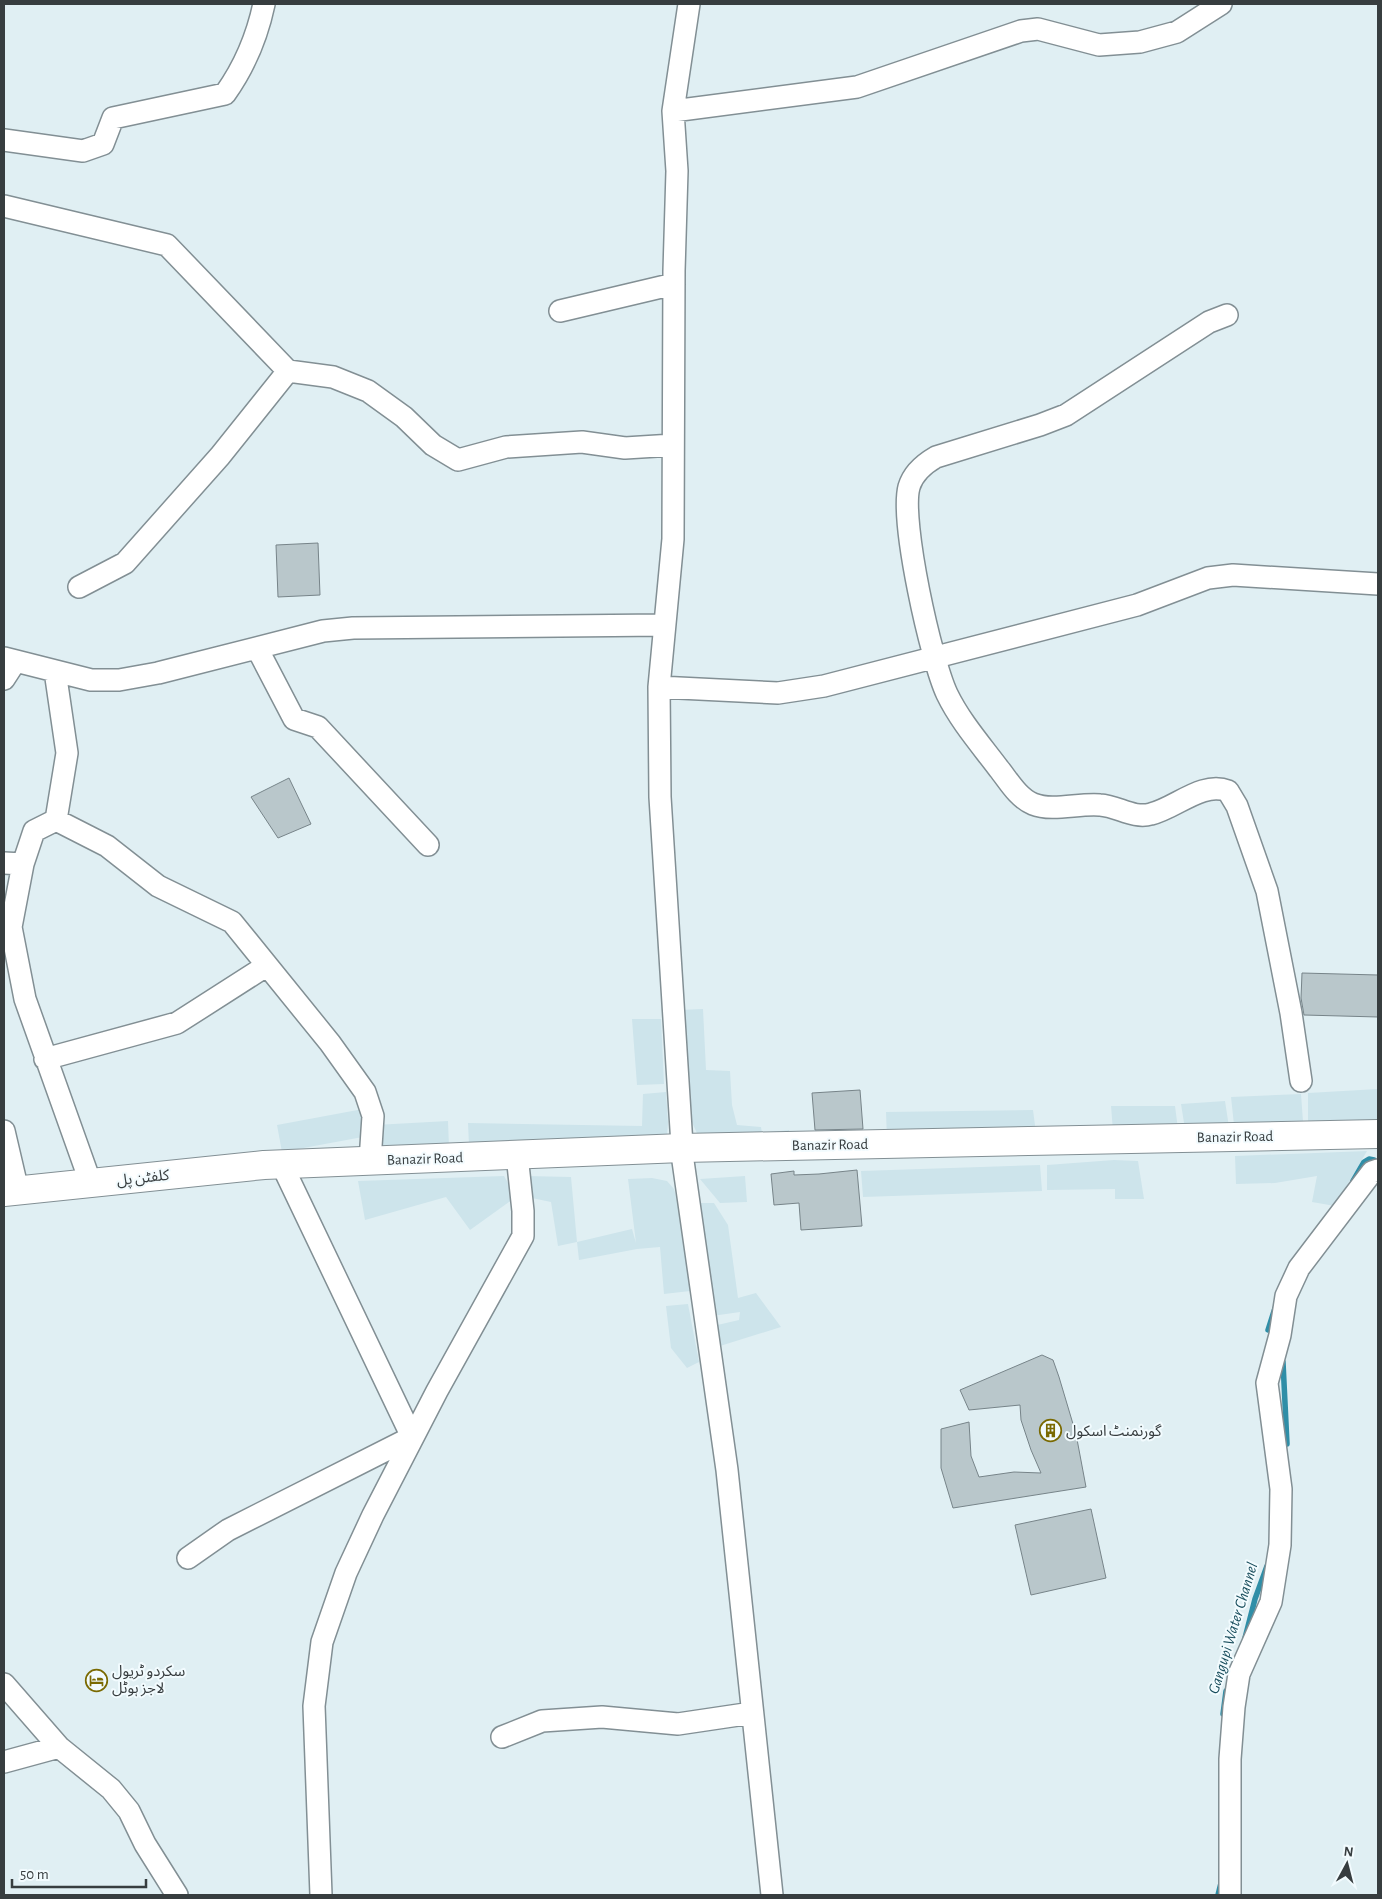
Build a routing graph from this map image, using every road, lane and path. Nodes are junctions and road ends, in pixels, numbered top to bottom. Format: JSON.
{"nodes":[{"id":1,"x":264,"y":4,"type":"edge"},
{"id":2,"x":689,"y":4,"type":"edge"},
{"id":3,"x":1221,"y":4,"type":"edge"},
{"id":4,"x":673,"y":111,"type":"junction"},
{"id":5,"x":4,"y":140,"type":"edge"},
{"id":6,"x":4,"y":206,"type":"edge"},
{"id":7,"x":674,"y":284,"type":"junction"},
{"id":8,"x":560,"y":311,"type":"dead end"},
{"id":9,"x":1227,"y":315,"type":"dead end"},
{"id":10,"x":288,"y":371,"type":"junction"},
{"id":11,"x":673,"y":445,"type":"junction"},
{"id":12,"x":1378,"y":584,"type":"edge"},
{"id":13,"x":79,"y":587,"type":"dead end"},
{"id":14,"x":664,"y":625,"type":"junction"},
{"id":15,"x":257,"y":648,"type":"junction"},
{"id":16,"x":935,"y":658,"type":"junction"},
{"id":17,"x":8,"y":666,"type":"edge"},
{"id":18,"x":55,"y":671,"type":"junction"},
{"id":19,"x":659,"y":687,"type":"junction"},
{"id":20,"x":56,"y":820,"type":"junction"},
{"id":21,"x":428,"y":845,"type":"dead end"},
{"id":22,"x":14,"y":863,"type":"edge"},
{"id":23,"x":266,"y":966,"type":"junction"},
{"id":24,"x":46,"y":1059,"type":"junction"},
{"id":25,"x":1301,"y":1081,"type":"dead end"},
{"id":26,"x":4,"y":1131,"type":"edge"},
{"id":27,"x":1378,"y":1134,"type":"edge"},
{"id":28,"x":682,"y":1148,"type":"junction"},
{"id":29,"x":516,"y":1155,"type":"junction"},
{"id":30,"x":370,"y":1162,"type":"junction"},
{"id":31,"x":282,"y":1165,"type":"junction"},
{"id":32,"x":1378,"y":1170,"type":"edge"},
{"id":33,"x":91,"y":1184,"type":"junction"},
{"id":34,"x":11,"y":1192,"type":"edge"},
{"id":35,"x":412,"y":1437,"type":"junction"},
{"id":36,"x":188,"y":1558,"type":"dead end"},
{"id":37,"x":4,"y":1684,"type":"edge"},
{"id":38,"x":752,"y":1713,"type":"junction"},
{"id":39,"x":502,"y":1737,"type":"dead end"},
{"id":40,"x":59,"y":1747,"type":"junction"},
{"id":41,"x":4,"y":1762,"type":"edge"},
{"id":42,"x":177,"y":1895,"type":"edge"},
{"id":43,"x":321,"y":1895,"type":"edge"},
{"id":44,"x":772,"y":1895,"type":"edge"},
{"id":45,"x":1230,"y":1895,"type":"edge"}],
"edges":[{"from":1,"to":5,"type":"street"},
{"from":2,"to":4,"type":"street"},
{"from":3,"to":4,"type":"street"},
{"from":4,"to":7,"type":"street"},
{"from":6,"to":10,"type":"street"},
{"from":7,"to":8,"type":"street"},
{"from":7,"to":11,"type":"street"},
{"from":9,"to":16,"type":"street"},
{"from":10,"to":11,"type":"street"},
{"from":10,"to":13,"type":"street"},
{"from":11,"to":14,"type":"street"},
{"from":12,"to":16,"type":"street"},
{"from":14,"to":15,"type":"street"},
{"from":14,"to":19,"type":"street"},
{"from":15,"to":18,"type":"street"},
{"from":15,"to":21,"type":"street"},
{"from":16,"to":19,"type":"street"},
{"from":16,"to":25,"type":"street"},
{"from":17,"to":18,"type":"street"},
{"from":18,"to":20,"type":"street"},
{"from":19,"to":28,"type":"street"},
{"from":20,"to":22,"type":"street"},
{"from":20,"to":23,"type":"street"},
{"from":22,"to":24,"type":"street"},
{"from":23,"to":24,"type":"street"},
{"from":23,"to":30,"type":"street"},
{"from":24,"to":33,"type":"street"},
{"from":26,"to":34,"type":"street"},
{"from":27,"to":28,"type":"highway","name":"Banazir Road"},
{"from":28,"to":29,"type":"highway","name":"Banazir Road"},
{"from":28,"to":38,"type":"street"},
{"from":29,"to":30,"type":"highway","name":"Banazir Road"},
{"from":29,"to":35,"type":"street"},
{"from":30,"to":31,"type":"highway","name":"Banazir Road"},
{"from":31,"to":33,"type":"highway","name":"کلفٹن پل"},
{"from":31,"to":35,"type":"street"},
{"from":32,"to":45,"type":"street"},
{"from":33,"to":34,"type":"highway","name":"کلفٹن پل"},
{"from":35,"to":36,"type":"street"},
{"from":35,"to":43,"type":"street"},
{"from":37,"to":40,"type":"street"},
{"from":38,"to":39,"type":"street"},
{"from":38,"to":44,"type":"street"},
{"from":40,"to":41,"type":"street"},
{"from":40,"to":42,"type":"street"}]}
